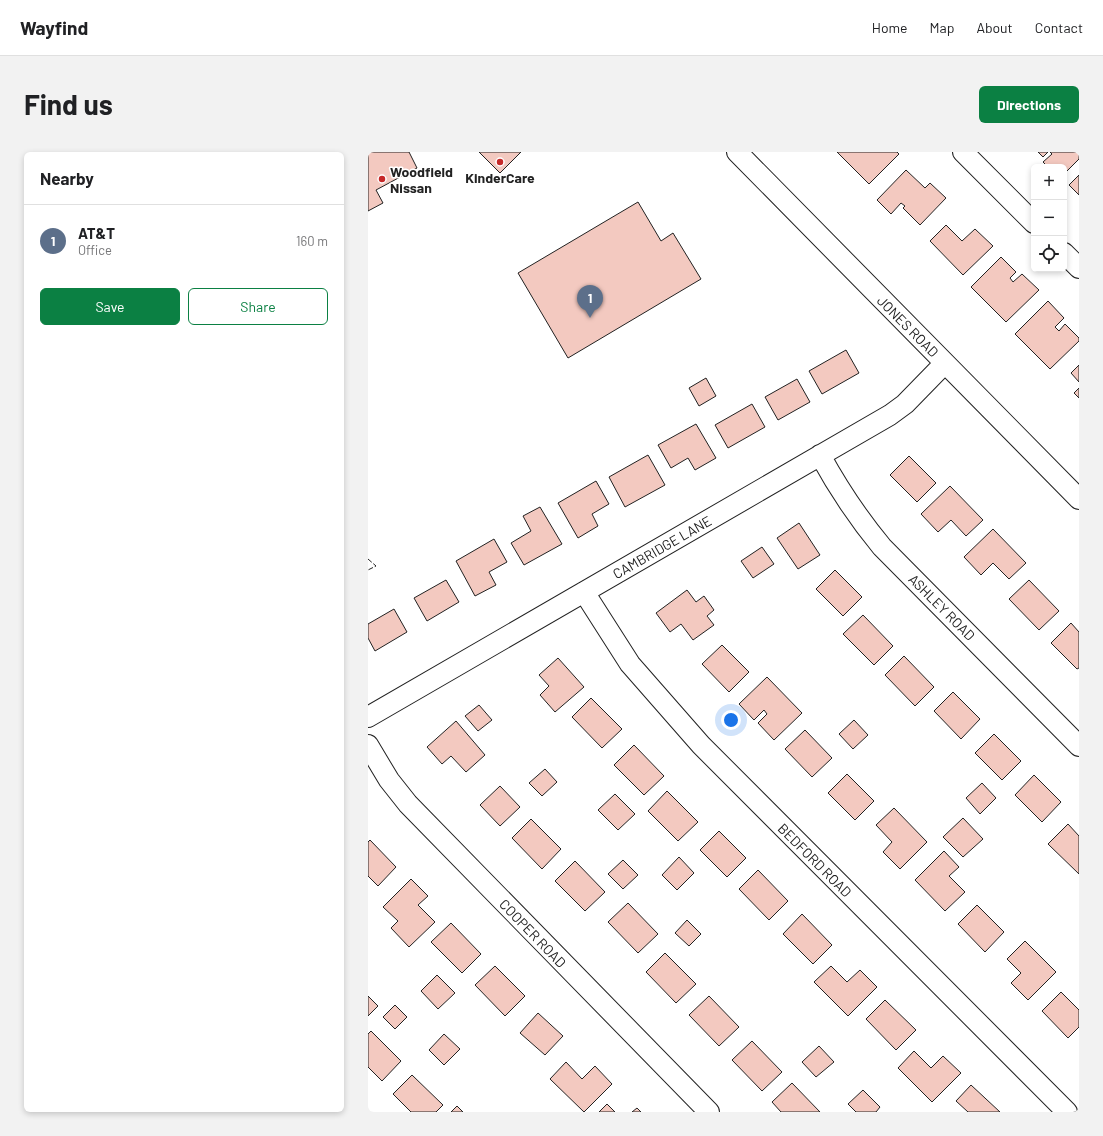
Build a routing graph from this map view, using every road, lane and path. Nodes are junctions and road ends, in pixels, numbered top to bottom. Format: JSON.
{"nodes":[{"id":1,"x":737,"y":152,"type":"edge"},
{"id":2,"x":963,"y":152,"type":"edge"},
{"id":3,"x":1031,"y":220,"type":"edge"},
{"id":4,"x":1067,"y":256,"type":"edge"},
{"id":5,"x":1079,"y":268,"type":"edge"},
{"id":6,"x":945,"y":363,"type":"junction"},
{"id":7,"x":820,"y":455,"type":"junction"},
{"id":8,"x":1079,"y":499,"type":"edge"},
{"id":9,"x":584,"y":592,"type":"junction"},
{"id":10,"x":368,"y":717,"type":"edge"},
{"id":11,"x":368,"y":745,"type":"edge"},
{"id":12,"x":1079,"y":746,"type":"edge"},
{"id":13,"x":709,"y":1112,"type":"edge"},
{"id":14,"x":1066,"y":1112,"type":"edge"}],
"edges":[{"from":1,"to":6,"type":"street","name":"JONES ROAD"},
{"from":2,"to":3,"type":"street"},
{"from":4,"to":5,"type":"street"},
{"from":6,"to":7,"type":"street","name":"CAMBRIDGE LANE"},
{"from":6,"to":8,"type":"street","name":"JONES ROAD"},
{"from":7,"to":9,"type":"street","name":"CAMBRIDGE LANE"},
{"from":7,"to":12,"type":"street","name":"ASHLEY ROAD"},
{"from":9,"to":10,"type":"street","name":"CAMBRIDGE LANE"},
{"from":9,"to":14,"type":"street","name":"BEDFORD ROAD"},
{"from":11,"to":13,"type":"street","name":"COOPER ROAD"}]}
